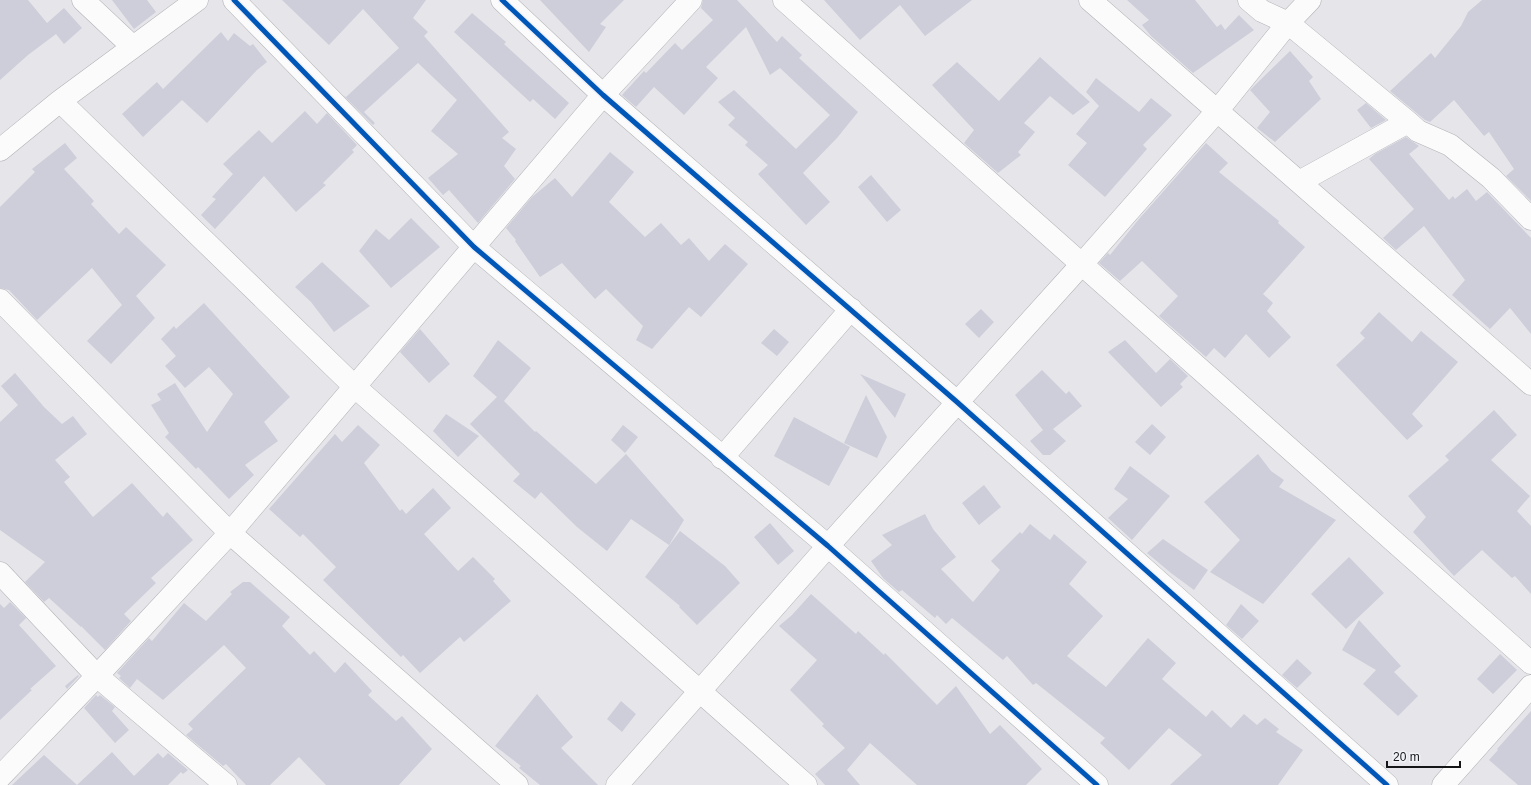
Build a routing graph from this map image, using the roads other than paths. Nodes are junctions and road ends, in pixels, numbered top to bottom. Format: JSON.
{"nodes":[{"id":1,"x":83,"y":0,"type":"edge"},
{"id":2,"x":234,"y":0,"type":"edge"},
{"id":3,"x":502,"y":0,"type":"edge"},
{"id":4,"x":691,"y":0,"type":"edge"},
{"id":5,"x":784,"y":0,"type":"edge"},
{"id":6,"x":1090,"y":0,"type":"edge"},
{"id":7,"x":1250,"y":0,"type":"edge"},
{"id":8,"x":1310,"y":0,"type":"edge"},
{"id":9,"x":186,"y":3,"type":"edge"},
{"id":10,"x":1288,"y":23,"type":"junction"},
{"id":11,"x":133,"y":47,"type":"junction"},
{"id":12,"x":602,"y":95,"type":"junction"},
{"id":13,"x":60,"y":100,"type":"junction"},
{"id":14,"x":1218,"y":110,"type":"junction"},
{"id":15,"x":1408,"y":122,"type":"junction"},
{"id":16,"x":0,"y":150,"type":"edge"},
{"id":17,"x":1299,"y":182,"type":"junction"},
{"id":18,"x":1531,"y":218,"type":"edge"},
{"id":19,"x":474,"y":247,"type":"junction"},
{"id":20,"x":1082,"y":264,"type":"junction"},
{"id":21,"x":0,"y":300,"type":"edge"},
{"id":22,"x":851,"y":309,"type":"junction"},
{"id":23,"x":1531,"y":384,"type":"edge"},
{"id":24,"x":354,"y":386,"type":"junction"},
{"id":25,"x":957,"y":402,"type":"junction"},
{"id":26,"x":722,"y":458,"type":"junction"},
{"id":27,"x":230,"y":533,"type":"junction"},
{"id":28,"x":828,"y":546,"type":"junction"},
{"id":29,"x":0,"y":573,"type":"edge"},
{"id":30,"x":1531,"y":663,"type":"edge"},
{"id":31,"x":97,"y":676,"type":"junction"},
{"id":32,"x":1531,"y":686,"type":"edge"},
{"id":33,"x":698,"y":691,"type":"junction"},
{"id":34,"x":0,"y":777,"type":"edge"},
{"id":35,"x":226,"y":785,"type":"edge"},
{"id":36,"x":517,"y":785,"type":"edge"},
{"id":37,"x":617,"y":785,"type":"edge"},
{"id":38,"x":806,"y":785,"type":"edge"},
{"id":39,"x":1097,"y":785,"type":"edge"},
{"id":40,"x":1387,"y":785,"type":"edge"},
{"id":41,"x":1443,"y":785,"type":"edge"}],
"edges":[{"from":1,"to":11,"type":"street"},
{"from":2,"to":19,"type":"street"},
{"from":3,"to":12,"type":"street"},
{"from":4,"to":12,"type":"street"},
{"from":5,"to":20,"type":"street"},
{"from":6,"to":14,"type":"street"},
{"from":7,"to":10,"type":"street"},
{"from":8,"to":10,"type":"street"},
{"from":9,"to":11,"type":"street"},
{"from":10,"to":14,"type":"street"},
{"from":10,"to":15,"type":"street"},
{"from":11,"to":13,"type":"street"},
{"from":12,"to":19,"type":"street"},
{"from":12,"to":22,"type":"street"},
{"from":13,"to":16,"type":"street"},
{"from":13,"to":24,"type":"street"},
{"from":14,"to":17,"type":"street"},
{"from":14,"to":20,"type":"street"},
{"from":15,"to":17,"type":"street"},
{"from":15,"to":18,"type":"street"},
{"from":17,"to":23,"type":"street"},
{"from":19,"to":24,"type":"street"},
{"from":19,"to":26,"type":"street"},
{"from":20,"to":25,"type":"street"},
{"from":20,"to":30,"type":"street"},
{"from":21,"to":27,"type":"street"},
{"from":22,"to":25,"type":"street"},
{"from":22,"to":26,"type":"street"},
{"from":24,"to":27,"type":"street"},
{"from":24,"to":33,"type":"street"},
{"from":25,"to":28,"type":"street"},
{"from":25,"to":40,"type":"street"},
{"from":26,"to":28,"type":"street"},
{"from":27,"to":31,"type":"street"},
{"from":27,"to":36,"type":"street"},
{"from":28,"to":33,"type":"street"},
{"from":28,"to":39,"type":"street"},
{"from":29,"to":31,"type":"street"},
{"from":31,"to":34,"type":"street"},
{"from":31,"to":35,"type":"street"},
{"from":32,"to":41,"type":"street"},
{"from":33,"to":37,"type":"street"},
{"from":33,"to":38,"type":"street"}]}
